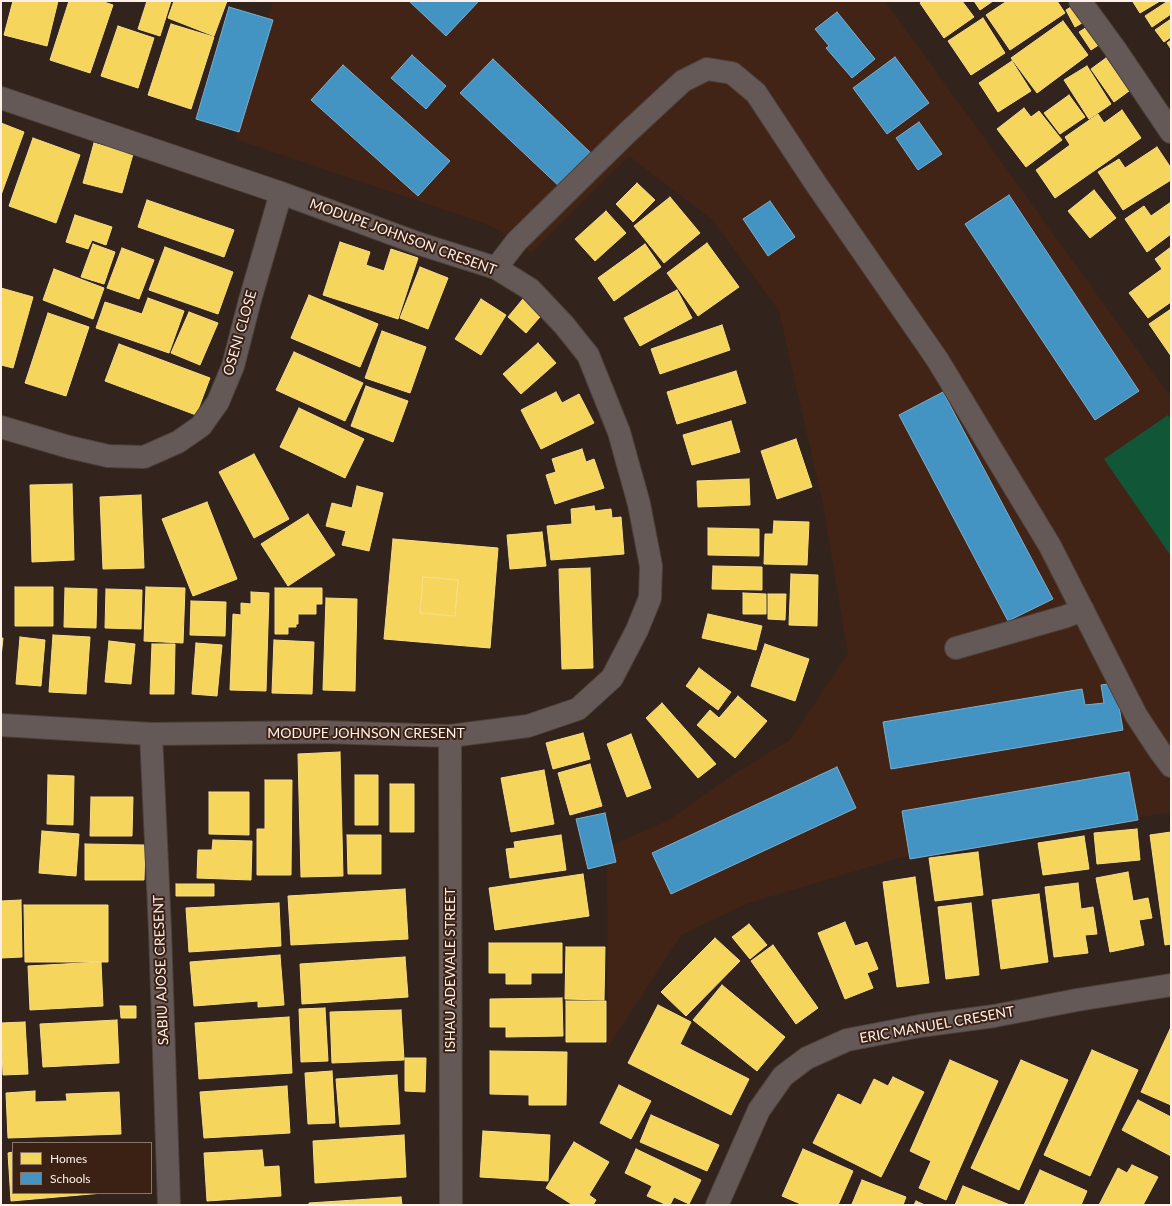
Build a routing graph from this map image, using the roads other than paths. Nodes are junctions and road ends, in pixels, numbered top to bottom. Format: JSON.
{"nodes":[{"id":1,"x":1080,"y":1,"type":"edge"},
{"id":2,"x":1,"y":98,"type":"edge"},
{"id":3,"x":1171,"y":132,"type":"edge"},
{"id":4,"x":281,"y":193,"type":"junction"},
{"id":5,"x":496,"y":268,"type":"junction"},
{"id":6,"x":1,"y":427,"type":"edge"},
{"id":7,"x":1083,"y":610,"type":"junction"},
{"id":8,"x":956,"y":648,"type":"dead end"},
{"id":9,"x":1,"y":725,"type":"edge"},
{"id":10,"x":151,"y":734,"type":"junction"},
{"id":11,"x":450,"y":736,"type":"junction"},
{"id":12,"x":1171,"y":766,"type":"edge"},
{"id":13,"x":1171,"y":985,"type":"edge"},
{"id":14,"x":169,"y":1205,"type":"edge"},
{"id":15,"x":451,"y":1205,"type":"edge"},
{"id":16,"x":717,"y":1205,"type":"edge"}],
"edges":[{"from":1,"to":3,"type":"street"},
{"from":2,"to":4,"type":"street","name":"MODUPE JOHNSON CRESENT"},
{"from":4,"to":5,"type":"street","name":"MODUPE JOHNSON CRESENT"},
{"from":4,"to":6,"type":"street","name":"OSENI CLOSE"},
{"from":5,"to":7,"type":"street"},
{"from":5,"to":11,"type":"street","name":"MODUPE JOHNSON CRESENT"},
{"from":7,"to":8,"type":"street"},
{"from":7,"to":12,"type":"street"},
{"from":9,"to":10,"type":"street","name":"MODUPE JOHNSON CRESENT"},
{"from":10,"to":11,"type":"street","name":"MODUPE JOHNSON CRESENT"},
{"from":10,"to":14,"type":"street","name":"SABIU AJOSE CRESENT"},
{"from":11,"to":15,"type":"street","name":"ISHAU ADEWALE STREET"},
{"from":13,"to":16,"type":"street","name":"ERIC MANUEL CRESENT"}]}
